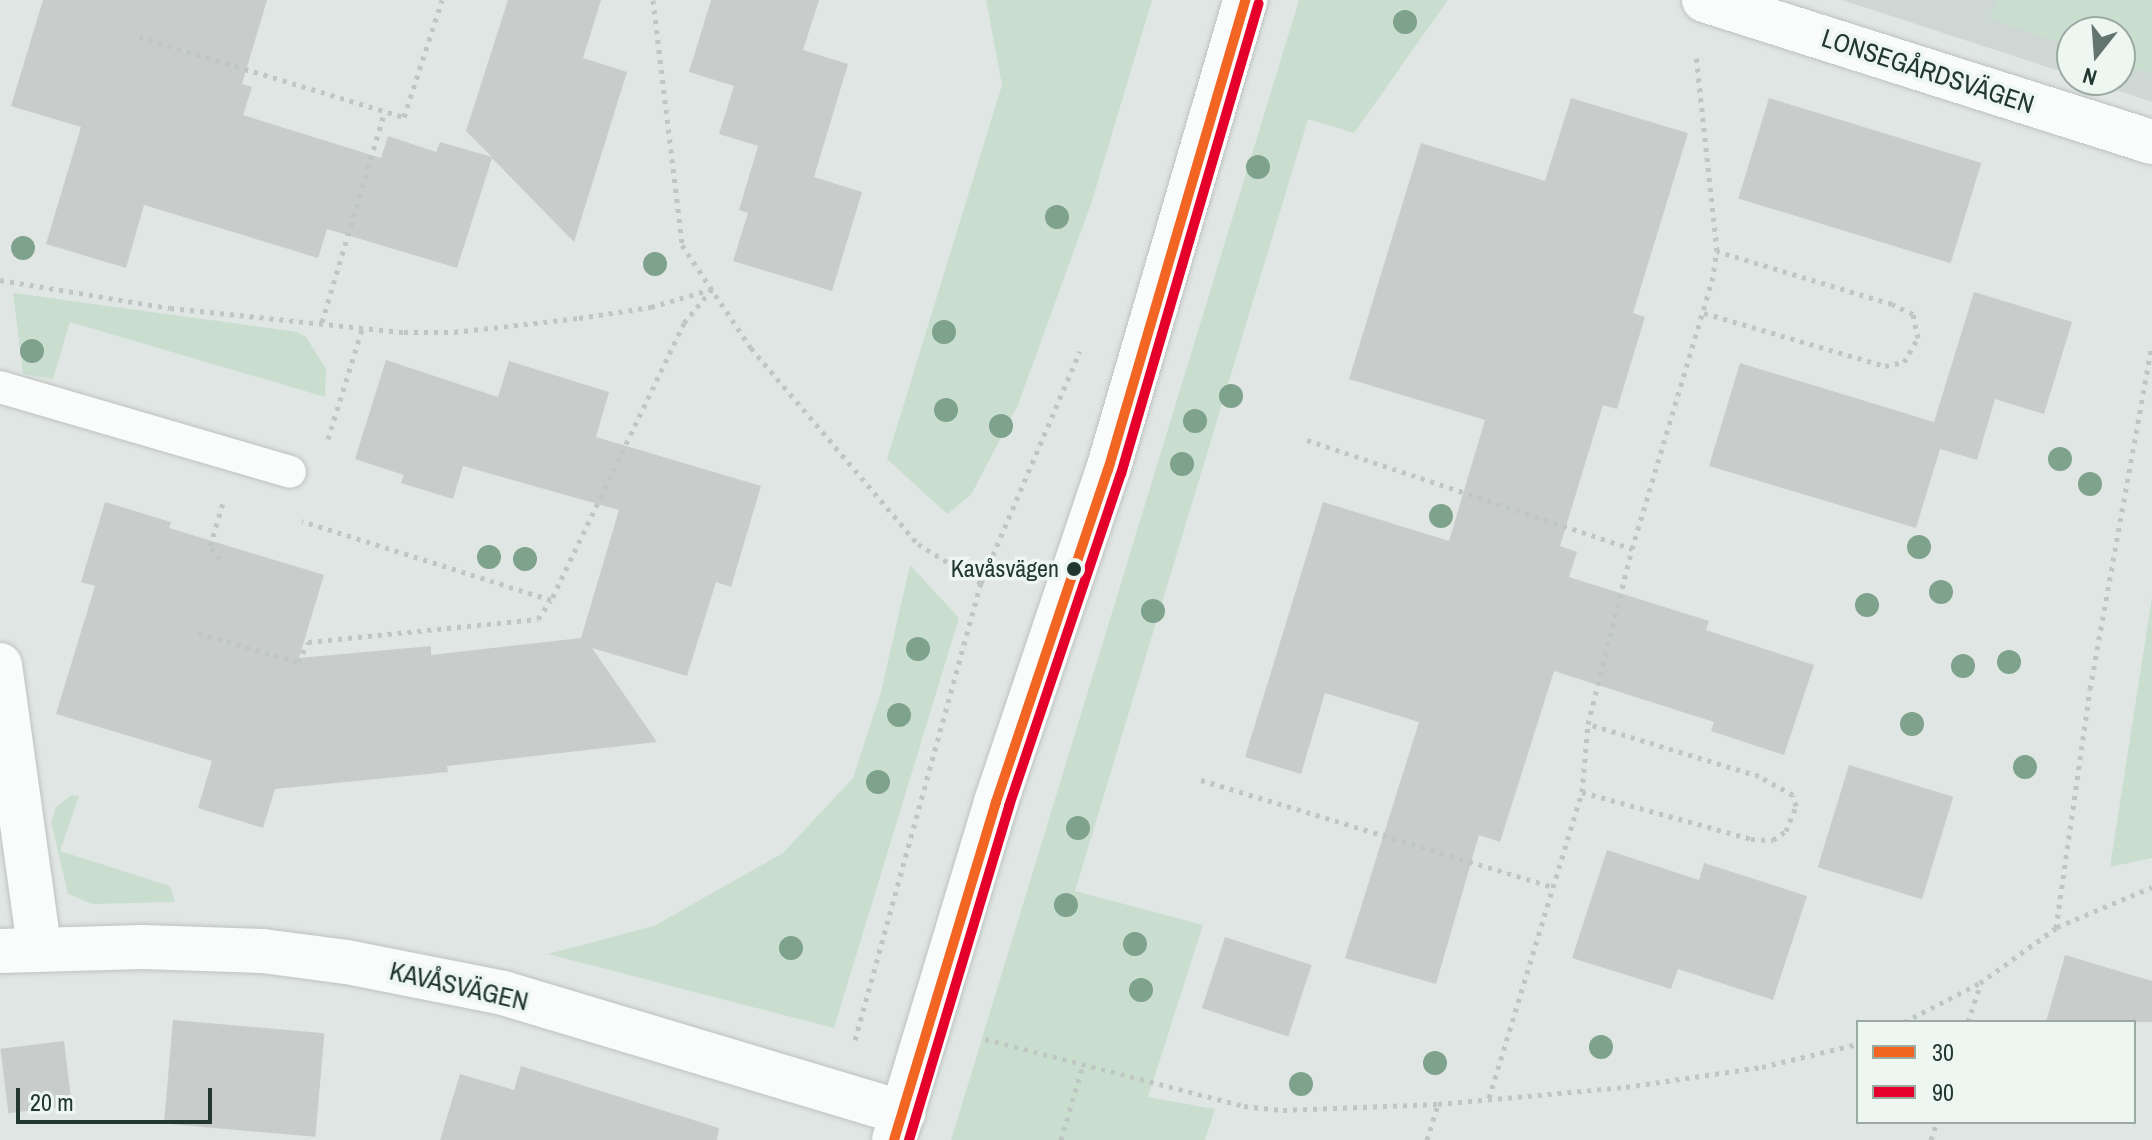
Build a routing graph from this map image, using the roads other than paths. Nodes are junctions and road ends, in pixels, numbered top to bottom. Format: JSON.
{"nodes":[{"id":1,"x":1245,"y":0,"type":"edge"},
{"id":2,"x":1704,"y":0,"type":"edge"},
{"id":3,"x":2152,"y":142,"type":"edge"},
{"id":4,"x":0,"y":387,"type":"edge"},
{"id":5,"x":290,"y":472,"type":"dead end"},
{"id":6,"x":0,"y":665,"type":"edge"},
{"id":7,"x":19,"y":949,"type":"edge"},
{"id":8,"x":898,"y":1127,"type":"edge"}],
"edges":[{"from":1,"to":8,"type":"street"},
{"from":2,"to":3,"type":"street","name":"LONSEGÅRDSVÄGEN"},
{"from":4,"to":5,"type":"lane"},
{"from":6,"to":7,"type":"street"},
{"from":7,"to":8,"type":"street","name":"KAVÅSVÄGEN"}]}
